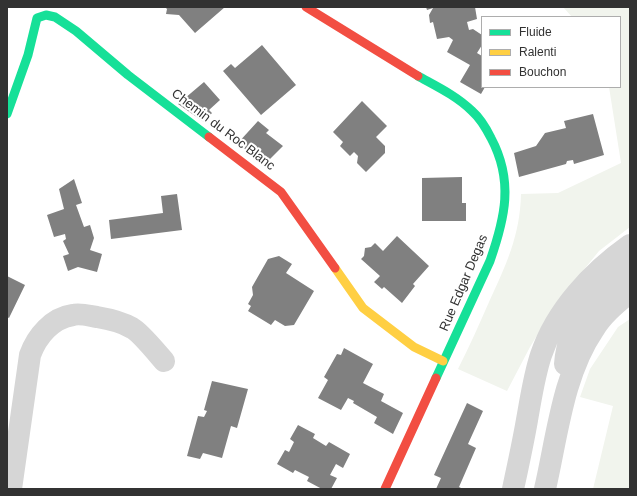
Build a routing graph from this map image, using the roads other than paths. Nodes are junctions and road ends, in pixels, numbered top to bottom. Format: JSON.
{"nodes":[{"id":1,"x":306,"y":7,"type":"edge"},
{"id":2,"x":7,"y":114,"type":"edge"},
{"id":3,"x":630,"y":245,"type":"edge"},
{"id":4,"x":630,"y":266,"type":"edge"},
{"id":5,"x":630,"y":292,"type":"edge"},
{"id":6,"x":164,"y":361,"type":"dead end"},
{"id":7,"x":443,"y":361,"type":"junction"},
{"id":8,"x":564,"y":402,"type":"junction"},
{"id":9,"x":11,"y":489,"type":"edge"},
{"id":10,"x":385,"y":489,"type":"edge"},
{"id":11,"x":513,"y":489,"type":"edge"},
{"id":12,"x":545,"y":489,"type":"edge"}],
"edges":[{"from":1,"to":7,"type":"street","name":"Rue Edgar Degas"},
{"from":2,"to":7,"type":"street","name":"Chemin du Roc Blanc"},
{"from":3,"to":11,"type":"street"},
{"from":4,"to":8,"type":"street"},
{"from":5,"to":8,"type":"street"},
{"from":6,"to":9,"type":"street"},
{"from":7,"to":10,"type":"street","name":"Rue Edgar Degas"},
{"from":8,"to":12,"type":"street"}]}
